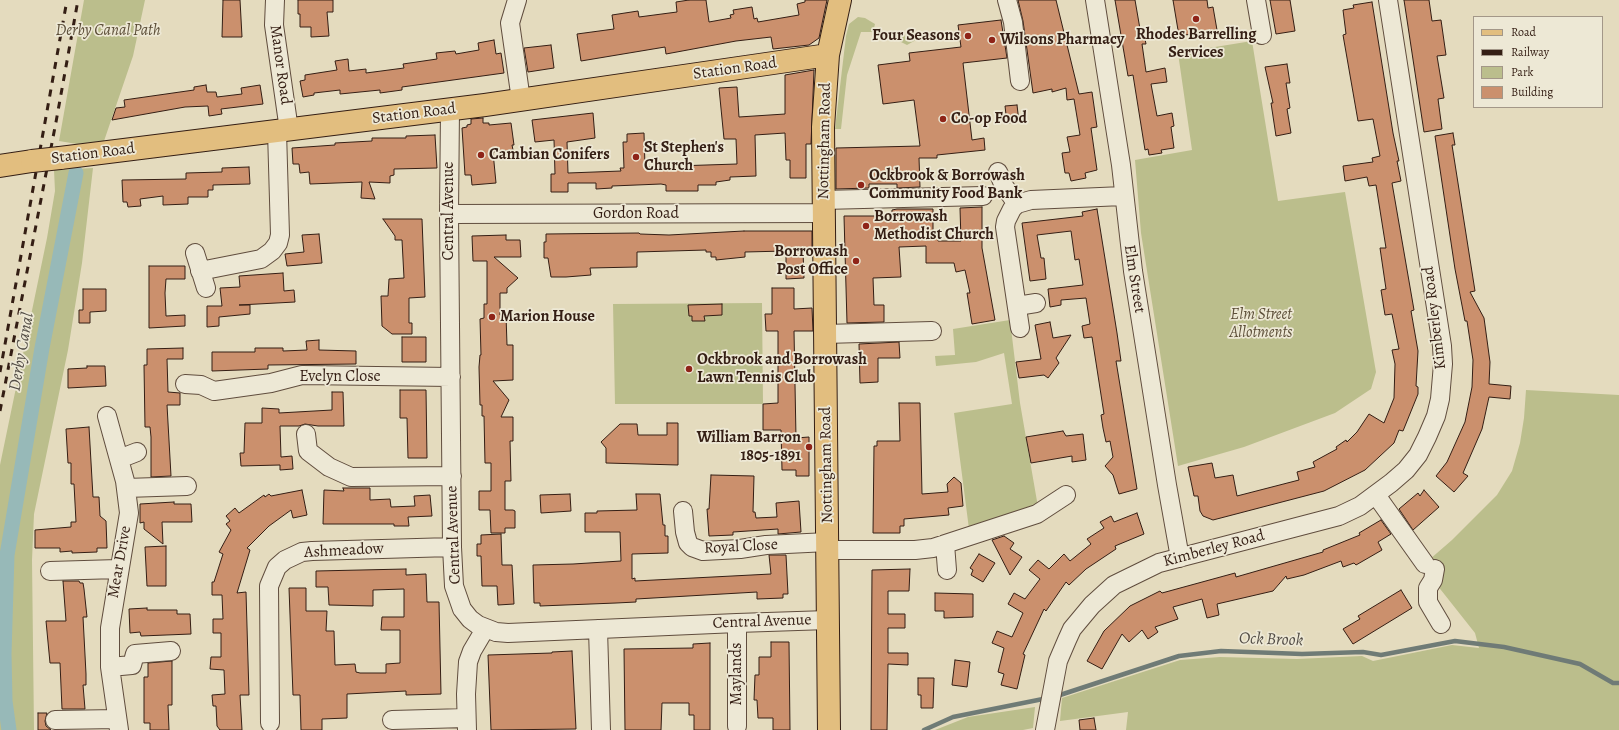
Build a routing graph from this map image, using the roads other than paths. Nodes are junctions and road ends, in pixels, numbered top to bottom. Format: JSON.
{"nodes":[{"id":1,"x":275,"y":0,"type":"edge"},
{"id":2,"x":517,"y":0,"type":"edge"},
{"id":3,"x":840,"y":0,"type":"edge"},
{"id":4,"x":1007,"y":0,"type":"edge"},
{"id":5,"x":1095,"y":0,"type":"edge"},
{"id":6,"x":1256,"y":0,"type":"edge"},
{"id":7,"x":1388,"y":0,"type":"edge"},
{"id":8,"x":1262,"y":35,"type":"dead end"},
{"id":9,"x":828,"y":55,"type":"junction"},
{"id":10,"x":1020,"y":81,"type":"dead end"},
{"id":11,"x":521,"y":100,"type":"junction"},
{"id":12,"x":450,"y":109,"type":"junction"},
{"id":13,"x":283,"y":131,"type":"junction"},
{"id":14,"x":0,"y":166,"type":"edge"},
{"id":15,"x":998,"y":172,"type":"dead end"},
{"id":16,"x":983,"y":196,"type":"dead end"},
{"id":17,"x":1123,"y":196,"type":"junction"},
{"id":18,"x":1017,"y":204,"type":"junction"},
{"id":19,"x":823,"y":206,"type":"junction"},
{"id":20,"x":449,"y":214,"type":"junction"},
{"id":21,"x":194,"y":252,"type":"dead end"},
{"id":22,"x":200,"y":271,"type":"junction"},
{"id":23,"x":206,"y":288,"type":"dead end"},
{"id":24,"x":1036,"y":303,"type":"dead end"},
{"id":25,"x":1017,"y":306,"type":"junction"},
{"id":26,"x":1020,"y":328,"type":"dead end"},
{"id":27,"x":932,"y":331,"type":"dead end"},
{"id":28,"x":825,"y":334,"type":"junction"},
{"id":29,"x":450,"y":377,"type":"junction"},
{"id":30,"x":185,"y":384,"type":"dead end"},
{"id":31,"x":107,"y":416,"type":"dead end"},
{"id":32,"x":306,"y":434,"type":"dead end"},
{"id":33,"x":137,"y":452,"type":"dead end"},
{"id":34,"x":119,"y":459,"type":"junction"},
{"id":35,"x":452,"y":476,"type":"junction"},
{"id":36,"x":187,"y":486,"type":"dead end"},
{"id":37,"x":126,"y":488,"type":"junction"},
{"id":38,"x":1066,"y":495,"type":"dead end"},
{"id":39,"x":1376,"y":496,"type":"junction"},
{"id":40,"x":683,"y":511,"type":"dead end"},
{"id":41,"x":945,"y":544,"type":"junction"},
{"id":42,"x":828,"y":546,"type":"junction"},
{"id":43,"x":452,"y":547,"type":"junction"},
{"id":44,"x":1180,"y":558,"type":"junction"},
{"id":45,"x":118,"y":570,"type":"junction"},
{"id":46,"x":947,"y":570,"type":"dead end"},
{"id":47,"x":50,"y":571,"type":"dead end"},
{"id":48,"x":828,"y":620,"type":"junction"},
{"id":49,"x":737,"y":622,"type":"junction"},
{"id":50,"x":1441,"y":624,"type":"dead end"},
{"id":51,"x":485,"y":629,"type":"junction"},
{"id":52,"x":598,"y":629,"type":"junction"},
{"id":53,"x":171,"y":651,"type":"dead end"},
{"id":54,"x":110,"y":667,"type":"junction"},
{"id":55,"x":55,"y":720,"type":"dead end"},
{"id":56,"x":392,"y":720,"type":"dead end"},
{"id":57,"x":270,"y":723,"type":"dead end"},
{"id":58,"x":118,"y":724,"type":"edge"},
{"id":59,"x":467,"y":724,"type":"edge"},
{"id":60,"x":737,"y":726,"type":"dead end"},
{"id":61,"x":601,"y":730,"type":"edge"},
{"id":62,"x":829,"y":730,"type":"edge"},
{"id":63,"x":1045,"y":730,"type":"edge"}],
"edges":[{"from":1,"to":13,"type":"street","name":"Manor Road"},
{"from":2,"to":11,"type":"street"},
{"from":3,"to":9,"type":"main road","name":"Nottingham Road"},
{"from":4,"to":10,"type":"street"},
{"from":5,"to":17,"type":"street","name":"Elm Street"},
{"from":6,"to":8,"type":"street"},
{"from":7,"to":39,"type":"street","name":"Kimberley Road"},
{"from":9,"to":11,"type":"main road","name":"Station Road"},
{"from":9,"to":19,"type":"main road","name":"Nottingham Road"},
{"from":11,"to":12,"type":"main road","name":"Station Road"},
{"from":12,"to":13,"type":"main road","name":"Station Road"},
{"from":12,"to":20,"type":"street","name":"Central Avenue"},
{"from":13,"to":14,"type":"main road","name":"Station Road","bridge":true},
{"from":13,"to":22,"type":"street","name":"Manor Road"},
{"from":15,"to":18,"type":"street"},
{"from":16,"to":19,"type":"street","name":"Gordon Road"},
{"from":17,"to":18,"type":"street"},
{"from":17,"to":44,"type":"street","name":"Elm Street"},
{"from":18,"to":25,"type":"street"},
{"from":19,"to":20,"type":"street","name":"Gordon Road"},
{"from":19,"to":28,"type":"main road","name":"Nottingham Road"},
{"from":20,"to":29,"type":"street","name":"Central Avenue"},
{"from":21,"to":22,"type":"street"},
{"from":22,"to":23,"type":"street"},
{"from":24,"to":25,"type":"street"},
{"from":25,"to":26,"type":"street"},
{"from":27,"to":28,"type":"street"},
{"from":28,"to":42,"type":"main road","name":"Nottingham Road"},
{"from":29,"to":30,"type":"street","name":"Evelyn Close"},
{"from":29,"to":35,"type":"street","name":"Central Avenue"},
{"from":31,"to":34,"type":"street","name":"Mear Drive"},
{"from":32,"to":35,"type":"street"},
{"from":33,"to":34,"type":"street"},
{"from":34,"to":37,"type":"street","name":"Mear Drive"},
{"from":35,"to":43,"type":"street","name":"Central Avenue"},
{"from":36,"to":37,"type":"street"},
{"from":37,"to":45,"type":"street","name":"Mear Drive"},
{"from":38,"to":41,"type":"street"},
{"from":39,"to":44,"type":"street","name":"Kimberley Road"},
{"from":39,"to":50,"type":"street"},
{"from":40,"to":42,"type":"street","name":"Royal Close"},
{"from":41,"to":42,"type":"street"},
{"from":41,"to":46,"type":"street"},
{"from":42,"to":48,"type":"main road","name":"Nottingham Road"},
{"from":43,"to":51,"type":"street","name":"Central Avenue"},
{"from":43,"to":57,"type":"street","name":"Ashmeadow"},
{"from":44,"to":63,"type":"street","name":"Kimberley Road"},
{"from":45,"to":47,"type":"street"},
{"from":45,"to":54,"type":"street","name":"Mear Drive"},
{"from":48,"to":49,"type":"street","name":"Central Avenue"},
{"from":48,"to":62,"type":"main road","name":"Nottingham Road"},
{"from":49,"to":52,"type":"street","name":"Central Avenue"},
{"from":49,"to":60,"type":"street","name":"Maylands"},
{"from":51,"to":52,"type":"street","name":"Central Avenue"},
{"from":51,"to":59,"type":"street"},
{"from":52,"to":61,"type":"street"},
{"from":53,"to":54,"type":"street"},
{"from":54,"to":58,"type":"street","name":"Mear Drive"},
{"from":55,"to":58,"type":"street"},
{"from":56,"to":59,"type":"street"}]}
